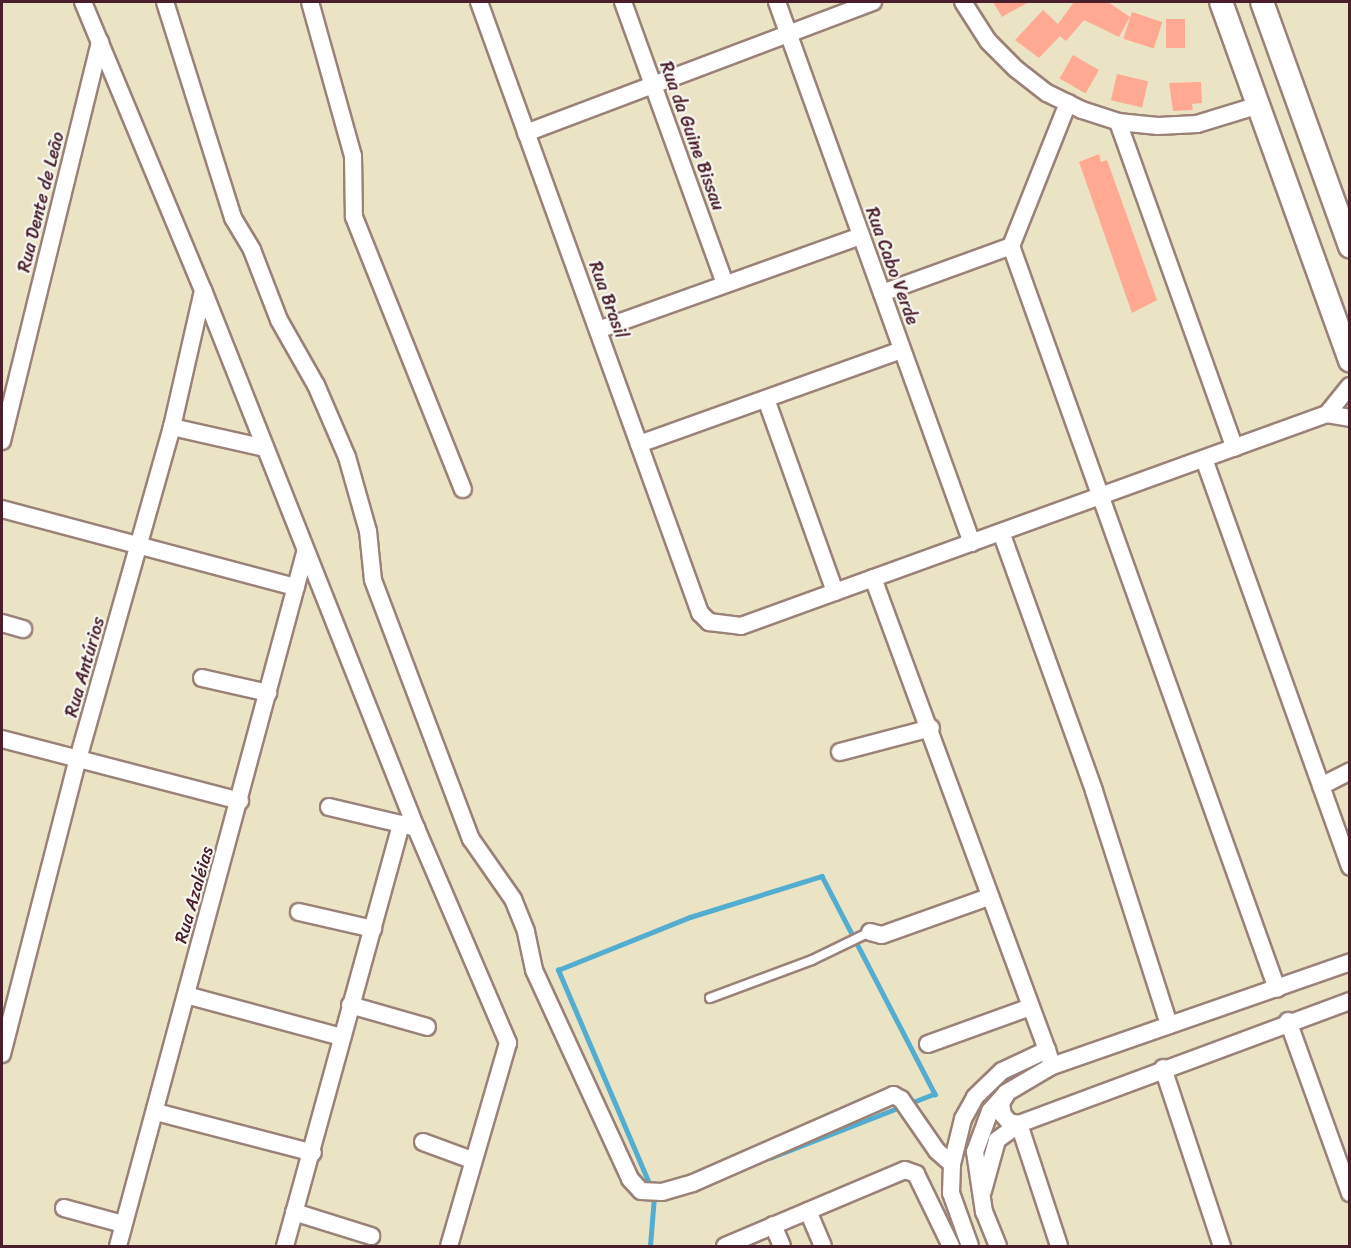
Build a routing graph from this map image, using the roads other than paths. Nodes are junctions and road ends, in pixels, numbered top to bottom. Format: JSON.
{"nodes":[{"id":1,"x":83,"y":2,"type":"edge"},
{"id":2,"x":165,"y":2,"type":"edge"},
{"id":3,"x":310,"y":2,"type":"edge"},
{"id":4,"x":479,"y":2,"type":"edge"},
{"id":5,"x":623,"y":2,"type":"edge"},
{"id":6,"x":777,"y":2,"type":"edge"},
{"id":7,"x":873,"y":2,"type":"edge"},
{"id":8,"x":963,"y":2,"type":"edge"},
{"id":9,"x":1221,"y":2,"type":"edge"},
{"id":10,"x":1262,"y":2,"type":"edge"},
{"id":11,"x":788,"y":33,"type":"junction"},
{"id":12,"x":100,"y":42,"type":"junction"},
{"id":13,"x":653,"y":85,"type":"junction"},
{"id":14,"x":1068,"y":103,"type":"junction"},
{"id":15,"x":1259,"y":105,"type":"junction"},
{"id":16,"x":1118,"y":122,"type":"junction"},
{"id":17,"x":526,"y":133,"type":"junction"},
{"id":18,"x":861,"y":236,"type":"junction"},
{"id":19,"x":1011,"y":246,"type":"junction"},
{"id":20,"x":1350,"y":247,"type":"edge"},
{"id":21,"x":725,"y":284,"type":"junction"},
{"id":22,"x":203,"y":290,"type":"junction"},
{"id":23,"x":882,"y":293,"type":"junction"},
{"id":24,"x":597,"y":330,"type":"junction"},
{"id":25,"x":902,"y":351,"type":"junction"},
{"id":26,"x":1350,"y":361,"type":"edge"},
{"id":27,"x":1350,"y":386,"type":"edge"},
{"id":28,"x":766,"y":399,"type":"junction"},
{"id":29,"x":1327,"y":414,"type":"junction"},
{"id":30,"x":1350,"y":418,"type":"edge"},
{"id":31,"x":172,"y":427,"type":"junction"},
{"id":32,"x":2,"y":441,"type":"edge"},
{"id":33,"x":639,"y":444,"type":"junction"},
{"id":34,"x":265,"y":448,"type":"junction"},
{"id":35,"x":1235,"y":448,"type":"junction"},
{"id":36,"x":1204,"y":459,"type":"junction"},
{"id":37,"x":463,"y":489,"type":"dead end"},
{"id":38,"x":1100,"y":497,"type":"junction"},
{"id":39,"x":2,"y":509,"type":"edge"},
{"id":40,"x":1001,"y":532,"type":"junction"},
{"id":41,"x":972,"y":543,"type":"junction"},
{"id":42,"x":141,"y":544,"type":"junction"},
{"id":43,"x":305,"y":553,"type":"junction"},
{"id":44,"x":873,"y":578,"type":"junction"},
{"id":45,"x":296,"y":587,"type":"junction"},
{"id":46,"x":835,"y":592,"type":"junction"},
{"id":47,"x":2,"y":623,"type":"edge"},
{"id":48,"x":23,"y":629,"type":"dead end"},
{"id":49,"x":202,"y":678,"type":"dead end"},
{"id":50,"x":268,"y":693,"type":"junction"},
{"id":51,"x":931,"y":728,"type":"junction"},
{"id":52,"x":2,"y":739,"type":"edge"},
{"id":53,"x":840,"y":752,"type":"dead end"},
{"id":54,"x":78,"y":759,"type":"junction"},
{"id":55,"x":1350,"y":771,"type":"edge"},
{"id":56,"x":1321,"y":786,"type":"junction"},
{"id":57,"x":240,"y":801,"type":"junction"},
{"id":58,"x":329,"y":807,"type":"dead end"},
{"id":59,"x":408,"y":826,"type":"junction"},
{"id":60,"x":1350,"y":867,"type":"edge"},
{"id":61,"x":989,"y":897,"type":"junction"},
{"id":62,"x":299,"y":912,"type":"dead end"},
{"id":63,"x":373,"y":929,"type":"junction"},
{"id":64,"x":866,"y":934,"type":"joint"},
{"id":65,"x":1350,"y":962,"type":"edge"},
{"id":66,"x":1277,"y":989,"type":"junction"},
{"id":67,"x":186,"y":995,"type":"junction"},
{"id":68,"x":710,"y":998,"type":"dead end"},
{"id":69,"x":1350,"y":1001,"type":"edge"},
{"id":70,"x":350,"y":1005,"type":"junction"},
{"id":71,"x":1030,"y":1007,"type":"junction"},
{"id":72,"x":1288,"y":1021,"type":"junction"},
{"id":73,"x":1169,"y":1025,"type":"junction"},
{"id":74,"x":427,"y":1027,"type":"dead end"},
{"id":75,"x":342,"y":1037,"type":"junction"},
{"id":76,"x":928,"y":1044,"type":"dead end"},
{"id":77,"x":2,"y":1054,"type":"edge"},
{"id":78,"x":1050,"y":1058,"type":"junction"},
{"id":79,"x":1163,"y":1068,"type":"junction"},
{"id":80,"x":1006,"y":1093,"type":"junction"},
{"id":81,"x":156,"y":1112,"type":"junction"},
{"id":82,"x":1019,"y":1124,"type":"junction"},
{"id":83,"x":423,"y":1142,"type":"dead end"},
{"id":84,"x":313,"y":1154,"type":"junction"},
{"id":85,"x":472,"y":1160,"type":"junction"},
{"id":86,"x":952,"y":1164,"type":"junction"},
{"id":87,"x":1348,"y":1185,"type":"edge"},
{"id":88,"x":981,"y":1198,"type":"junction"},
{"id":89,"x":64,"y":1208,"type":"dead end"},
{"id":90,"x":808,"y":1211,"type":"junction"},
{"id":91,"x":294,"y":1212,"type":"junction"},
{"id":92,"x":123,"y":1224,"type":"junction"},
{"id":93,"x":773,"y":1225,"type":"junction"},
{"id":94,"x":371,"y":1236,"type":"dead end"},
{"id":95,"x":118,"y":1246,"type":"edge"},
{"id":96,"x":285,"y":1246,"type":"edge"},
{"id":97,"x":449,"y":1246,"type":"edge"},
{"id":98,"x":725,"y":1246,"type":"edge"},
{"id":99,"x":782,"y":1246,"type":"edge"},
{"id":100,"x":823,"y":1246,"type":"edge"},
{"id":101,"x":951,"y":1246,"type":"edge"},
{"id":102,"x":970,"y":1246,"type":"edge"},
{"id":103,"x":998,"y":1246,"type":"edge"},
{"id":104,"x":1059,"y":1246,"type":"edge"},
{"id":105,"x":1222,"y":1246,"type":"edge"}],
"edges":[{"from":1,"to":12,"type":"street"},
{"from":2,"to":86,"type":"street"},
{"from":3,"to":37,"type":"street"},
{"from":4,"to":17,"type":"street","name":"Rua Brasil"},
{"from":5,"to":13,"type":"street","name":"Rua da Guine Bissau"},
{"from":6,"to":11,"type":"street","name":"Rua Cabo Verde"},
{"from":7,"to":11,"type":"street"},
{"from":8,"to":14,"type":"street"},
{"from":9,"to":15,"type":"street"},
{"from":10,"to":20,"type":"street"},
{"from":11,"to":13,"type":"street"},
{"from":11,"to":18,"type":"street","name":"Rua Cabo Verde"},
{"from":12,"to":22,"type":"street"},
{"from":12,"to":32,"type":"street","name":"Rua Dente de Leão"},
{"from":13,"to":17,"type":"street"},
{"from":13,"to":21,"type":"street","name":"Rua da Guine Bissau"},
{"from":14,"to":16,"type":"street"},
{"from":14,"to":19,"type":"street"},
{"from":15,"to":16,"type":"street"},
{"from":15,"to":26,"type":"street"},
{"from":16,"to":35,"type":"street"},
{"from":17,"to":24,"type":"street","name":"Rua Brasil"},
{"from":18,"to":21,"type":"street"},
{"from":18,"to":23,"type":"street","name":"Rua Cabo Verde"},
{"from":19,"to":23,"type":"street"},
{"from":19,"to":38,"type":"street"},
{"from":21,"to":24,"type":"street"},
{"from":22,"to":31,"type":"street","name":"Rua Antúrios"},
{"from":22,"to":34,"type":"street"},
{"from":23,"to":25,"type":"street","name":"Rua Cabo Verde"},
{"from":24,"to":33,"type":"street","name":"Rua Brasil"},
{"from":25,"to":28,"type":"street"},
{"from":25,"to":41,"type":"street","name":"Rua Cabo Verde"},
{"from":27,"to":29,"type":"street"},
{"from":28,"to":33,"type":"street"},
{"from":28,"to":46,"type":"street"},
{"from":29,"to":30,"type":"street"},
{"from":29,"to":35,"type":"street"},
{"from":31,"to":34,"type":"street"},
{"from":31,"to":42,"type":"street","name":"Rua Antúrios"},
{"from":33,"to":46,"type":"street","name":"Rua Brasil"},
{"from":34,"to":43,"type":"street"},
{"from":35,"to":36,"type":"street"},
{"from":36,"to":38,"type":"street"},
{"from":36,"to":56,"type":"street"},
{"from":38,"to":40,"type":"street"},
{"from":38,"to":66,"type":"street"},
{"from":39,"to":42,"type":"street"},
{"from":40,"to":41,"type":"street"},
{"from":40,"to":73,"type":"street"},
{"from":41,"to":44,"type":"street"},
{"from":42,"to":45,"type":"street"},
{"from":42,"to":54,"type":"street","name":"Rua Antúrios"},
{"from":43,"to":45,"type":"street","name":"Rua Azaléias"},
{"from":43,"to":59,"type":"street"},
{"from":44,"to":46,"type":"street"},
{"from":44,"to":51,"type":"street"},
{"from":45,"to":50,"type":"street","name":"Rua Azaléias"},
{"from":47,"to":48,"type":"street"},
{"from":49,"to":50,"type":"street"},
{"from":50,"to":57,"type":"street","name":"Rua Azaléias"},
{"from":51,"to":53,"type":"street"},
{"from":51,"to":61,"type":"street"},
{"from":52,"to":54,"type":"street"},
{"from":54,"to":57,"type":"street"},
{"from":54,"to":77,"type":"street","name":"Rua Antúrios"},
{"from":55,"to":56,"type":"street"},
{"from":56,"to":60,"type":"street"},
{"from":57,"to":67,"type":"street","name":"Rua Azaléias"},
{"from":58,"to":59,"type":"street"},
{"from":59,"to":63,"type":"street"},
{"from":59,"to":85,"type":"street"},
{"from":61,"to":64,"type":"street"},
{"from":61,"to":71,"type":"street"},
{"from":62,"to":63,"type":"street"},
{"from":63,"to":70,"type":"street"},
{"from":64,"to":68,"type":"lane"},
{"from":65,"to":66,"type":"street"},
{"from":66,"to":73,"type":"street"},
{"from":67,"to":75,"type":"street"},
{"from":67,"to":81,"type":"street","name":"Rua Azaléias"},
{"from":69,"to":72,"type":"street"},
{"from":70,"to":74,"type":"street"},
{"from":70,"to":75,"type":"street"},
{"from":71,"to":76,"type":"street"},
{"from":71,"to":78,"type":"street"},
{"from":72,"to":79,"type":"street"},
{"from":72,"to":87,"type":"street"},
{"from":73,"to":78,"type":"street"},
{"from":75,"to":84,"type":"street"},
{"from":78,"to":80,"type":"street"},
{"from":78,"to":86,"type":"street"},
{"from":79,"to":82,"type":"street"},
{"from":79,"to":105,"type":"street"},
{"from":80,"to":82,"type":"street"},
{"from":80,"to":88,"type":"street"},
{"from":81,"to":84,"type":"street"},
{"from":81,"to":92,"type":"street","name":"Rua Azaléias"},
{"from":82,"to":88,"type":"street"},
{"from":82,"to":104,"type":"street"},
{"from":83,"to":85,"type":"street"},
{"from":84,"to":91,"type":"street"},
{"from":85,"to":97,"type":"street"},
{"from":86,"to":102,"type":"street"},
{"from":88,"to":103,"type":"street"},
{"from":89,"to":92,"type":"street"},
{"from":90,"to":93,"type":"street"},
{"from":90,"to":100,"type":"street"},
{"from":90,"to":101,"type":"street"},
{"from":91,"to":94,"type":"street"},
{"from":91,"to":96,"type":"street"},
{"from":92,"to":95,"type":"street","name":"Rua Azaléias"},
{"from":93,"to":98,"type":"street"},
{"from":93,"to":99,"type":"street"}]}
